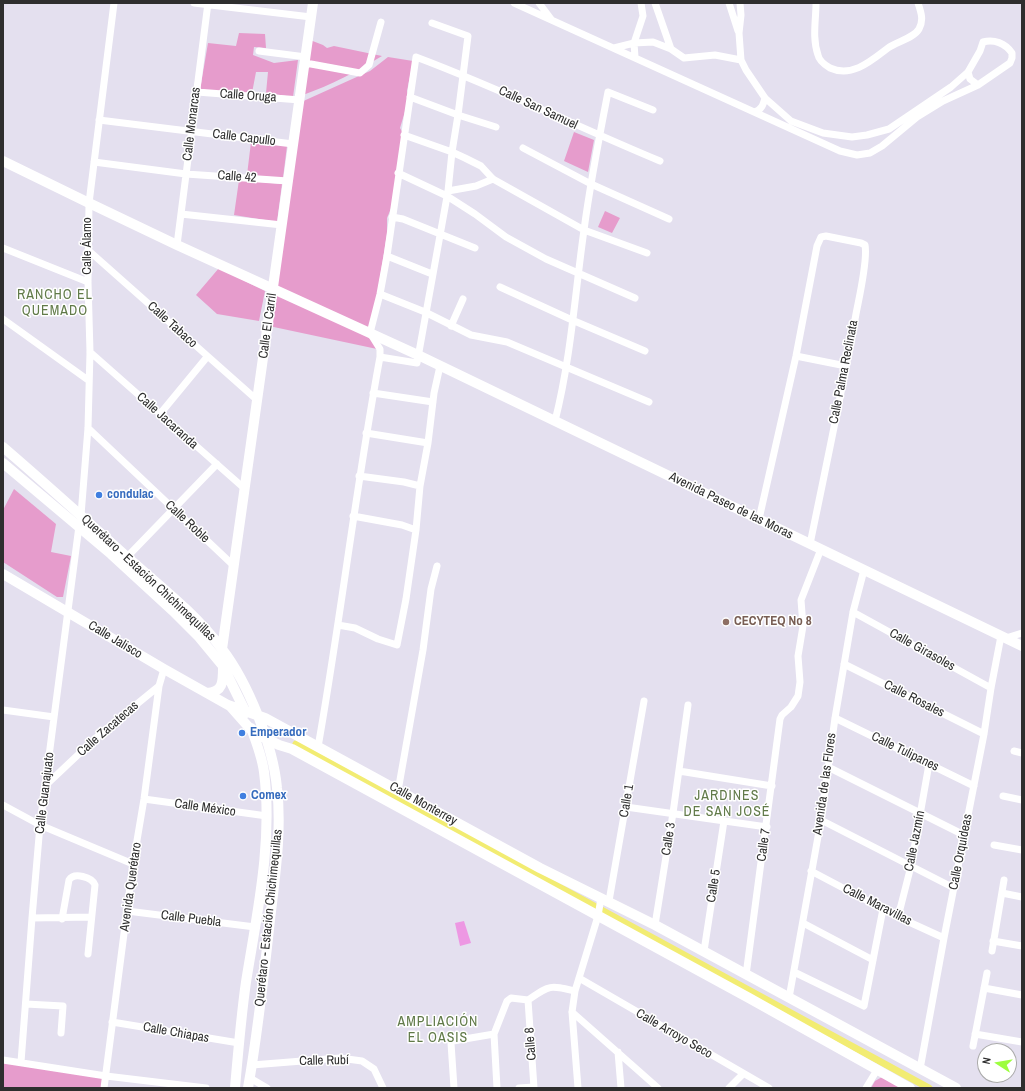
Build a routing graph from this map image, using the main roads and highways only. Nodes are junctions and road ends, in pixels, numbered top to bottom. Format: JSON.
{"nodes":[{"id":1,"x":313,"y":3,"type":"edge"},
{"id":2,"x":3,"y":161,"type":"edge"},
{"id":3,"x":273,"y":290,"type":"junction"},
{"id":4,"x":3,"y":447,"type":"edge"},
{"id":5,"x":3,"y":463,"type":"edge"},
{"id":6,"x":3,"y":574,"type":"edge"},
{"id":7,"x":1022,"y":646,"type":"edge"},
{"id":8,"x":222,"y":649,"type":"junction"},
{"id":9,"x":223,"y":666,"type":"junction"},
{"id":10,"x":207,"y":693,"type":"junction"},
{"id":11,"x":228,"y":705,"type":"junction"},
{"id":12,"x":245,"y":711,"type":"junction"},
{"id":13,"x":258,"y":715,"type":"junction"},
{"id":14,"x":252,"y":732,"type":"junction"},
{"id":15,"x":265,"y":738,"type":"junction"},
{"id":16,"x":301,"y":738,"type":"junction"},
{"id":17,"x":279,"y":745,"type":"junction"},
{"id":18,"x":292,"y":749,"type":"junction"},
{"id":19,"x":270,"y":756,"type":"junction"},
{"id":20,"x":246,"y":984,"type":"junction"},
{"id":21,"x":261,"y":996,"type":"junction"},
{"id":22,"x":241,"y":1028,"type":"junction"},
{"id":23,"x":235,"y":1088,"type":"edge"},
{"id":24,"x":247,"y":1088,"type":"edge"},
{"id":25,"x":910,"y":1088,"type":"edge"},
{"id":26,"x":956,"y":1088,"type":"edge"}],
"edges":[{"from":1,"to":3,"type":"main road","name":"Calle El Carril"},
{"from":2,"to":3,"type":"main road","name":"Avenida Paseo de las Moras"},
{"from":3,"to":7,"type":"main road","name":"Avenida Paseo de las Moras"},
{"from":3,"to":8,"type":"main road","name":"Calle El Carril"},
{"from":4,"to":8,"type":"main road","name":"Querétaro - Estación Chichimequillas"},
{"from":5,"to":9,"type":"main road","name":"Querétaro - Estación Chichimequillas"},
{"from":6,"to":10,"type":"main road","name":"Calle Jalisco"},
{"from":8,"to":13,"type":"main road","name":"Querétaro - Estación Chichimequillas"},
{"from":9,"to":10,"type":"main road"},
{"from":9,"to":12,"type":"main road","name":"Querétaro - Estación Chichimequillas"},
{"from":10,"to":11,"type":"main road","name":"Calle Jalisco"},
{"from":11,"to":12,"type":"main road","name":"Calle Jalisco"},
{"from":11,"to":14,"type":"main road","name":"Calle Jalisco"},
{"from":12,"to":13,"type":"main road","name":"Calle Monterrey"},
{"from":12,"to":14,"type":"main road","name":"Querétaro - Estación Chichimequillas"},
{"from":13,"to":15,"type":"main road","name":"Querétaro - Estación Chichimequillas"},
{"from":13,"to":16,"type":"main road","name":"Calle Monterrey"},
{"from":14,"to":15,"type":"main road","name":"Calle Monterrey"},
{"from":14,"to":20,"type":"main road","name":"Querétaro - Estación Chichimequillas"},
{"from":15,"to":17,"type":"main road","name":"Calle Monterrey"},
{"from":15,"to":19,"type":"main road","name":"Querétaro - Estación Chichimequillas"},
{"from":16,"to":18,"type":"main road"},
{"from":16,"to":26,"type":"main road","name":"Calle Monterrey"},
{"from":17,"to":18,"type":"main road","name":"Calle Monterrey"},
{"from":17,"to":19,"type":"main road"},
{"from":18,"to":25,"type":"main road","name":"Calle Monterrey"},
{"from":19,"to":21,"type":"main road","name":"Querétaro - Estación Chichimequillas"},
{"from":20,"to":21,"type":"main road"},
{"from":20,"to":22,"type":"main road","name":"Querétaro - Estación Chichimequillas"},
{"from":21,"to":24,"type":"main road","name":"Querétaro - Estación Chichimequillas"},
{"from":22,"to":23,"type":"main road","name":"Querétaro - Estación Chichimequillas"},
{"from":22,"to":24,"type":"main road"}]}
